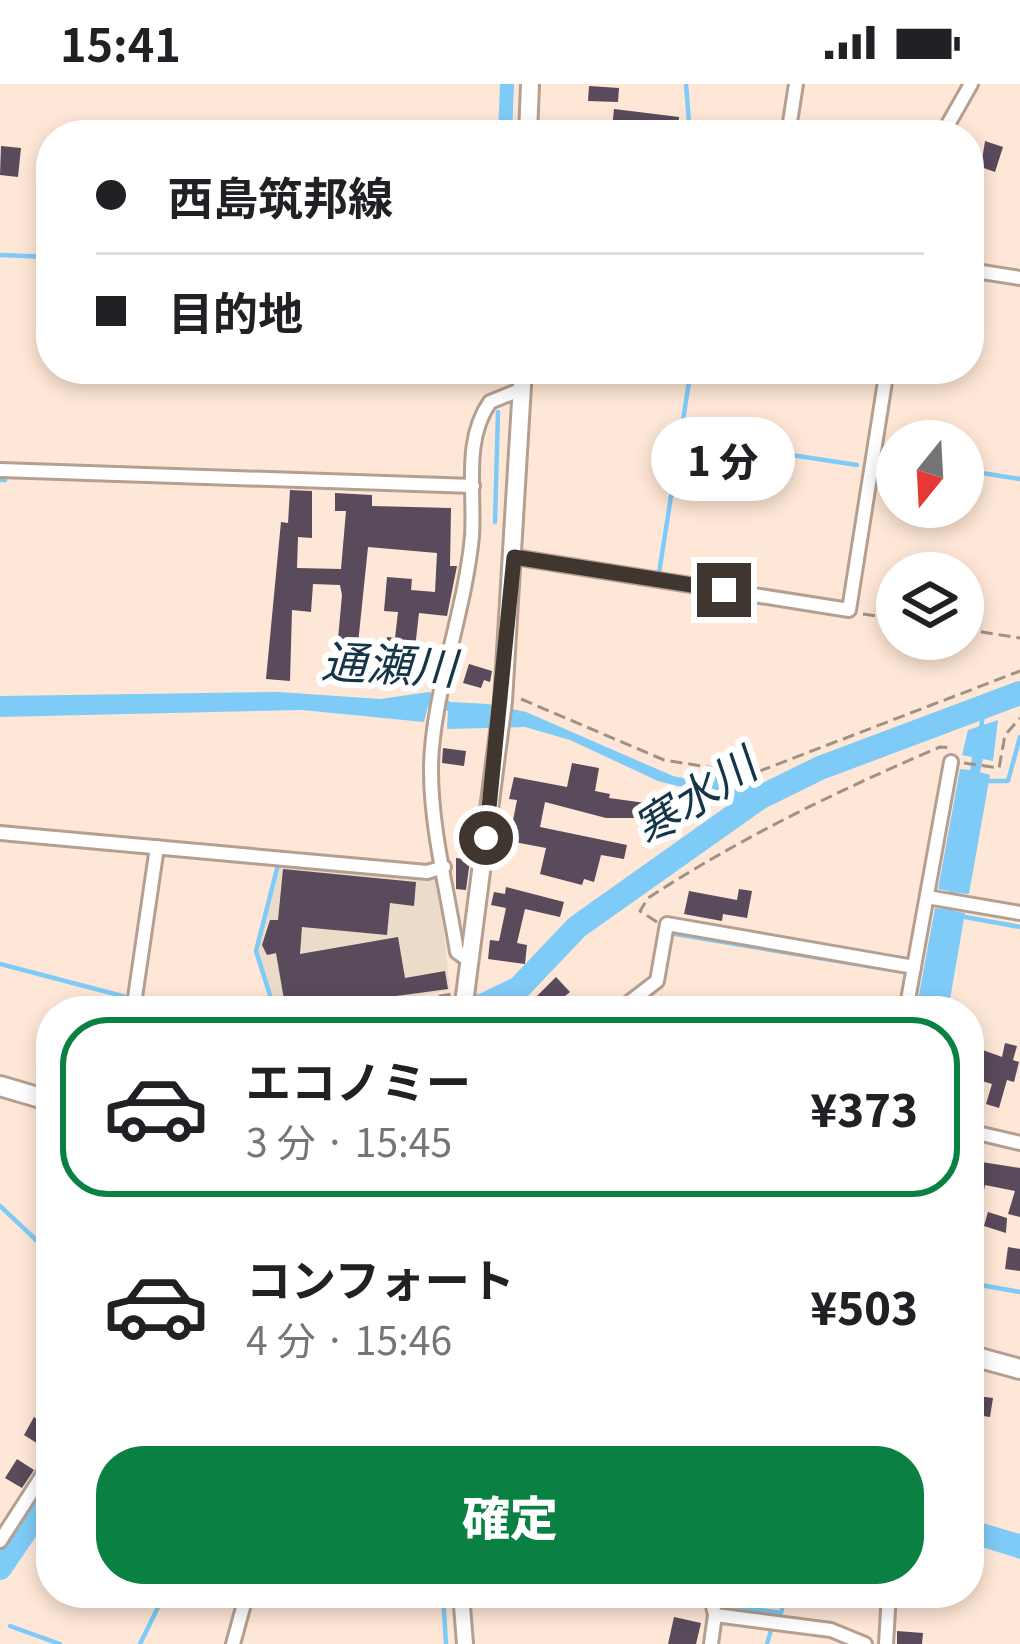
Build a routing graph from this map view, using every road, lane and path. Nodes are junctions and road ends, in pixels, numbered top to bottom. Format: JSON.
{"nodes":[{"id":1,"x":530,"y":84,"type":"edge"},
{"id":2,"x":796,"y":84,"type":"edge"},
{"id":3,"x":970,"y":84,"type":"edge"},
{"id":4,"x":529,"y":120,"type":"edge"},
{"id":5,"x":790,"y":120,"type":"edge"},
{"id":6,"x":951,"y":120,"type":"edge"},
{"id":7,"x":984,"y":272,"type":"edge"},
{"id":8,"x":1020,"y":278,"type":"edge"},
{"id":9,"x":522,"y":384,"type":"edge"},
{"id":10,"x":885,"y":384,"type":"edge"},
{"id":11,"x":522,"y":389,"type":"junction"},
{"id":12,"x":0,"y":470,"type":"edge"},
{"id":13,"x":472,"y":486,"type":"junction"},
{"id":14,"x":514,"y":557,"type":"junction"},
{"id":15,"x":849,"y":610,"type":"junction"},
{"id":16,"x":876,"y":615,"type":"edge"},
{"id":17,"x":984,"y":632,"type":"edge"},
{"id":18,"x":1020,"y":638,"type":"edge"},
{"id":19,"x":1020,"y":671,"type":"edge"},
{"id":20,"x":503,"y":697,"type":"junction"},
{"id":21,"x":1020,"y":718,"type":"edge"},
{"id":22,"x":951,"y":762,"type":"joint"},
{"id":23,"x":970,"y":764,"type":"dead end"},
{"id":24,"x":0,"y":833,"type":"edge"},
{"id":25,"x":157,"y":847,"type":"junction"},
{"id":26,"x":444,"y":867,"type":"junction"},
{"id":27,"x":927,"y":897,"type":"junction"},
{"id":28,"x":1020,"y":913,"type":"edge"},
{"id":29,"x":667,"y":924,"type":"junction"},
{"id":30,"x":470,"y":961,"type":"junction"},
{"id":31,"x":914,"y":967,"type":"junction"},
{"id":32,"x":466,"y":992,"type":"junction"},
{"id":33,"x":136,"y":996,"type":"edge"},
{"id":34,"x":442,"y":996,"type":"edge"},
{"id":35,"x":465,"y":996,"type":"edge"},
{"id":36,"x":637,"y":996,"type":"edge"},
{"id":37,"x":909,"y":996,"type":"edge"},
{"id":38,"x":0,"y":1086,"type":"edge"},
{"id":39,"x":36,"y":1096,"type":"edge"},
{"id":40,"x":984,"y":1135,"type":"edge"},
{"id":41,"x":1020,"y":1144,"type":"edge"},
{"id":42,"x":984,"y":1359,"type":"edge"},
{"id":43,"x":1020,"y":1369,"type":"edge"},
{"id":44,"x":36,"y":1485,"type":"edge"},
{"id":45,"x":0,"y":1541,"type":"edge"},
{"id":46,"x":243,"y":1608,"type":"edge"},
{"id":47,"x":462,"y":1608,"type":"edge"},
{"id":48,"x":713,"y":1608,"type":"edge"},
{"id":49,"x":888,"y":1608,"type":"edge"},
{"id":50,"x":715,"y":1615,"type":"junction"},
{"id":51,"x":233,"y":1644,"type":"edge"},
{"id":52,"x":465,"y":1644,"type":"edge"},
{"id":53,"x":711,"y":1644,"type":"edge"},
{"id":54,"x":865,"y":1644,"type":"edge"},
{"id":55,"x":886,"y":1644,"type":"edge"}],
"edges":[{"from":1,"to":4,"type":"main road"},
{"from":2,"to":5,"type":"street"},
{"from":3,"to":6,"type":"street"},
{"from":7,"to":8,"type":"street"},
{"from":9,"to":11,"type":"main road"},
{"from":10,"to":15,"type":"street"},
{"from":11,"to":13,"type":"street"},
{"from":11,"to":14,"type":"main road"},
{"from":12,"to":13,"type":"street"},
{"from":13,"to":26,"type":"street"},
{"from":14,"to":15,"type":"street"},
{"from":14,"to":20,"type":"main road"},
{"from":15,"to":16,"type":"path"},
{"from":17,"to":18,"type":"path"},
{"from":19,"to":20,"type":"path"},
{"from":20,"to":30,"type":"main road"},
{"from":21,"to":23,"type":"path"},
{"from":22,"to":27,"type":"street"},
{"from":22,"to":29,"type":"path"},
{"from":24,"to":25,"type":"street"},
{"from":25,"to":26,"type":"street"},
{"from":25,"to":33,"type":"street"},
{"from":26,"to":30,"type":"street"},
{"from":27,"to":28,"type":"street"},
{"from":27,"to":31,"type":"street"},
{"from":29,"to":31,"type":"street"},
{"from":29,"to":36,"type":"street"},
{"from":30,"to":32,"type":"main road"},
{"from":31,"to":37,"type":"street"},
{"from":32,"to":34,"type":"path"},
{"from":32,"to":35,"type":"main road"},
{"from":38,"to":39,"type":"highway"},
{"from":40,"to":41,"type":"street"},
{"from":42,"to":43,"type":"highway"},
{"from":44,"to":45,"type":"street"},
{"from":46,"to":51,"type":"street"},
{"from":47,"to":52,"type":"street"},
{"from":48,"to":50,"type":"street"},
{"from":49,"to":55,"type":"street"},
{"from":50,"to":53,"type":"street"},
{"from":50,"to":54,"type":"street"}]}
